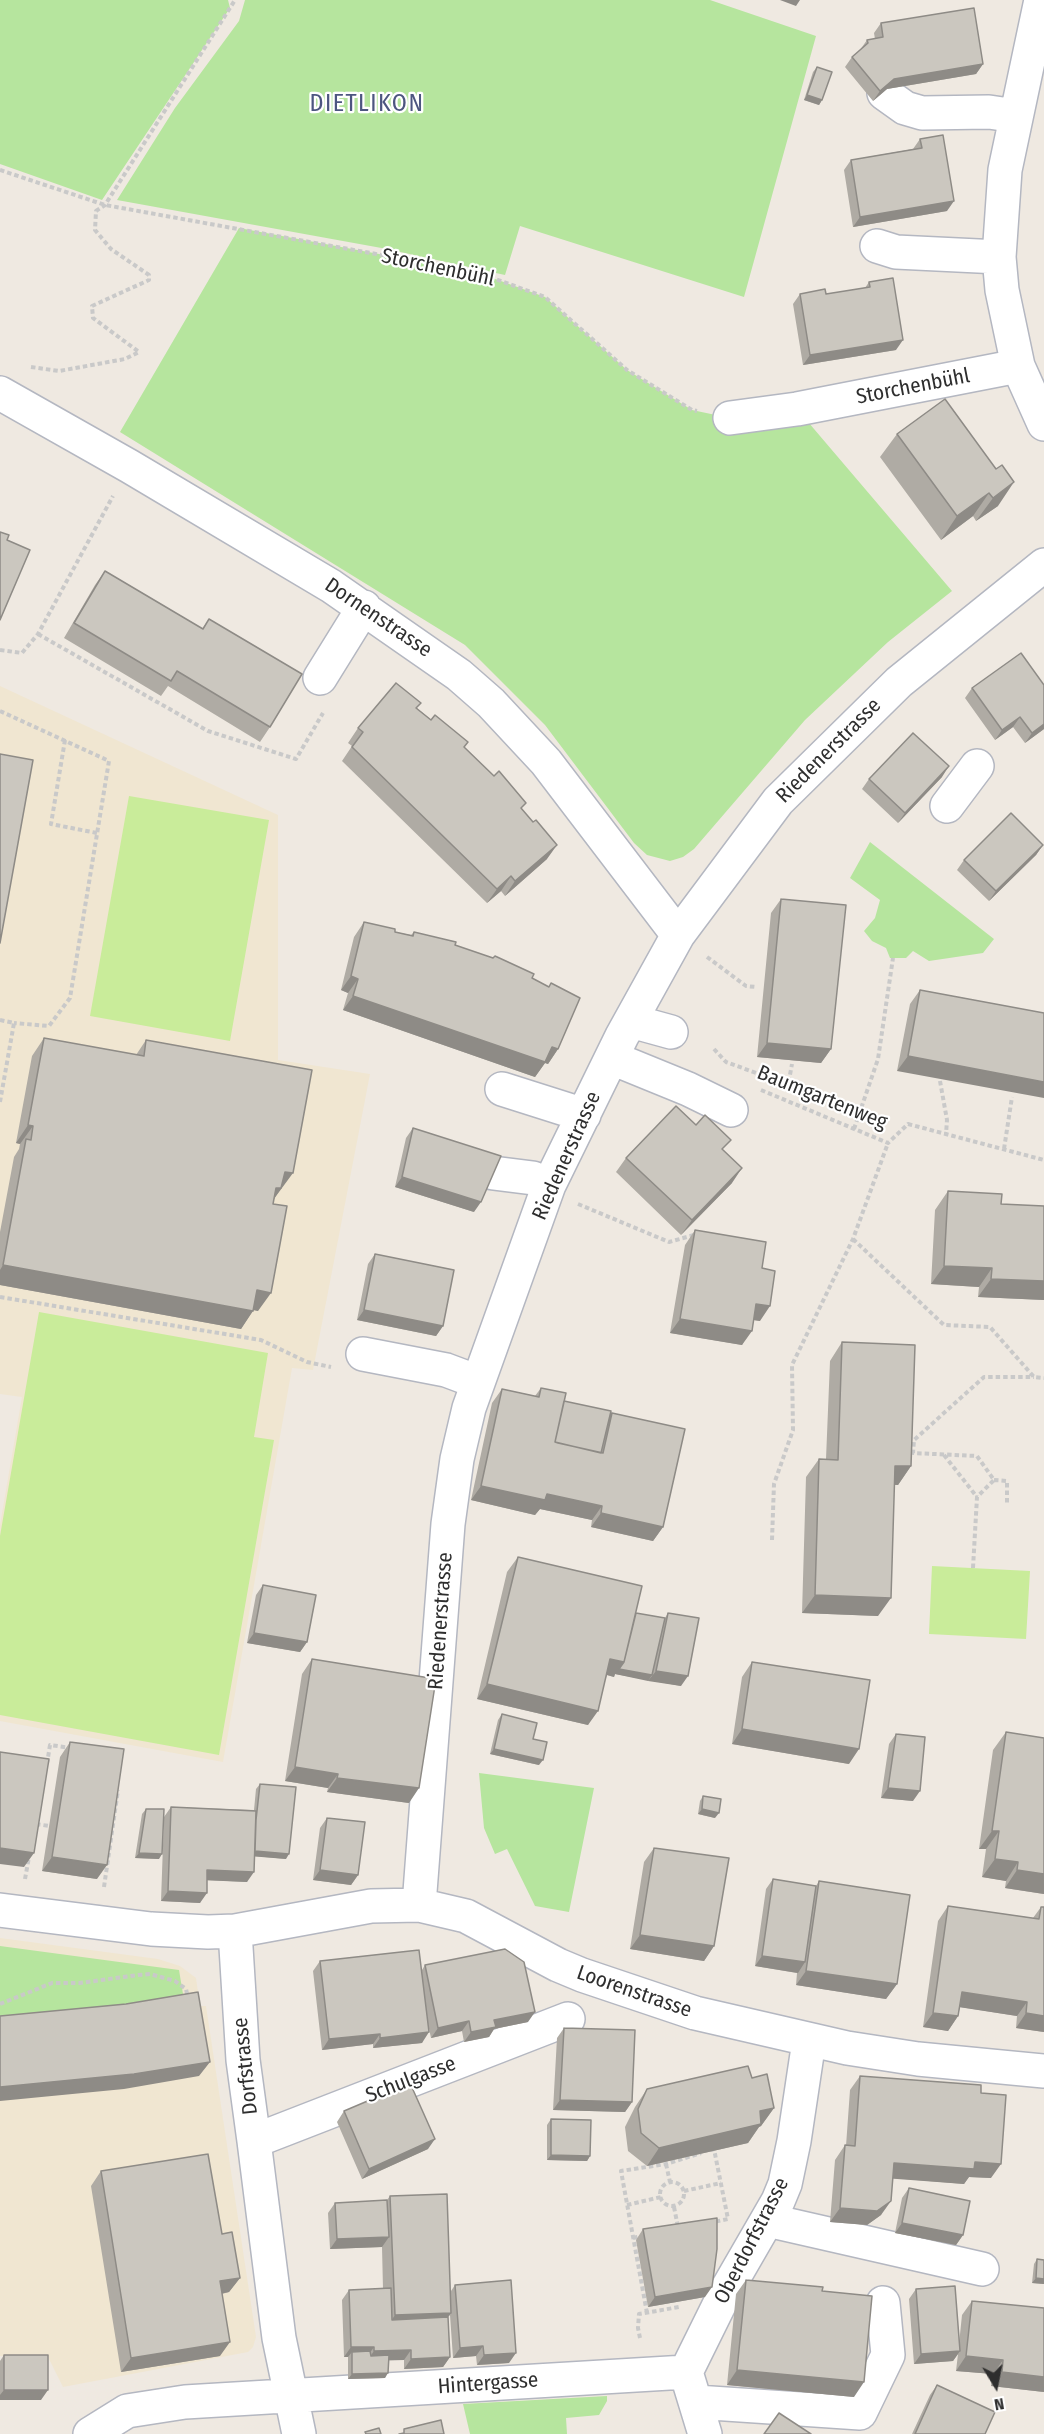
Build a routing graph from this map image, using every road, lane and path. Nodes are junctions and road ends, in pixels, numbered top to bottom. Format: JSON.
{"nodes":[{"id":1,"x":235,"y":0,"type":"edge"},
{"id":2,"x":1041,"y":0,"type":"edge"},
{"id":3,"x":884,"y":93,"type":"edge"},
{"id":4,"x":1016,"y":116,"type":"junction"},
{"id":5,"x":0,"y":170,"type":"edge"},
{"id":6,"x":105,"y":205,"type":"junction"},
{"id":7,"x":877,"y":246,"type":"dead end"},
{"id":8,"x":999,"y":257,"type":"junction"},
{"id":9,"x":1018,"y":366,"type":"junction"},
{"id":10,"x":30,"y":367,"type":"dead end"},
{"id":11,"x":3,"y":403,"type":"edge"},
{"id":12,"x":730,"y":418,"type":"joint"},
{"id":13,"x":1044,"y":424,"type":"edge"},
{"id":14,"x":129,"y":466,"type":"junction"},
{"id":15,"x":1044,"y":565,"type":"edge"},
{"id":16,"x":364,"y":607,"type":"junction"},
{"id":17,"x":38,"y":634,"type":"junction"},
{"id":18,"x":0,"y":650,"type":"edge"},
{"id":19,"x":320,"y":678,"type":"dead end"},
{"id":20,"x":325,"y":710,"type":"dead end"},
{"id":21,"x":0,"y":711,"type":"edge"},
{"id":22,"x":65,"y":740,"type":"junction"},
{"id":23,"x":977,"y":766,"type":"dead end"},
{"id":24,"x":947,"y":806,"type":"dead end"},
{"id":25,"x":97,"y":832,"type":"junction"},
{"id":26,"x":690,"y":944,"type":"junction"},
{"id":27,"x":893,"y":958,"type":"dead end"},
{"id":28,"x":756,"y":987,"type":"dead end"},
{"id":29,"x":0,"y":1020,"type":"edge"},
{"id":30,"x":631,"y":1021,"type":"junction"},
{"id":31,"x":14,"y":1023,"type":"junction"},
{"id":32,"x":671,"y":1032,"type":"dead end"},
{"id":33,"x":714,"y":1050,"type":"dead end"},
{"id":34,"x":612,"y":1058,"type":"junction"},
{"id":35,"x":792,"y":1064,"type":"edge"},
{"id":36,"x":940,"y":1081,"type":"edge"},
{"id":37,"x":1,"y":1087,"type":"edge"},
{"id":38,"x":755,"y":1088,"type":"dead end"},
{"id":39,"x":502,"y":1089,"type":"dead end"},
{"id":40,"x":1012,"y":1097,"type":"edge"},
{"id":41,"x":0,"y":1102,"type":"edge"},
{"id":42,"x":731,"y":1110,"type":"dead end"},
{"id":43,"x":584,"y":1115,"type":"junction"},
{"id":44,"x":854,"y":1128,"type":"junction"},
{"id":45,"x":946,"y":1134,"type":"junction"},
{"id":46,"x":888,"y":1143,"type":"junction"},
{"id":47,"x":1004,"y":1149,"type":"junction"},
{"id":48,"x":1044,"y":1160,"type":"edge"},
{"id":49,"x":494,"y":1173,"type":"edge"},
{"id":50,"x":549,"y":1185,"type":"junction"},
{"id":51,"x":577,"y":1203,"type":"dead end"},
{"id":52,"x":697,"y":1234,"type":"edge"},
{"id":53,"x":853,"y":1239,"type":"junction"},
{"id":54,"x":0,"y":1297,"type":"edge"},
{"id":55,"x":353,"y":1361,"type":"joint"},
{"id":56,"x":1034,"y":1377,"type":"junction"},
{"id":57,"x":1044,"y":1378,"type":"edge"},
{"id":58,"x":478,"y":1382,"type":"junction"},
{"id":59,"x":943,"y":1454,"type":"junction"},
{"id":60,"x":994,"y":1480,"type":"junction"},
{"id":61,"x":977,"y":1497,"type":"junction"},
{"id":62,"x":1006,"y":1503,"type":"dead end"},
{"id":63,"x":772,"y":1540,"type":"dead end"},
{"id":64,"x":973,"y":1568,"type":"dead end"},
{"id":65,"x":72,"y":1748,"type":"edge"},
{"id":66,"x":46,"y":1767,"type":"edge"},
{"id":67,"x":119,"y":1780,"type":"edge"},
{"id":68,"x":38,"y":1812,"type":"edge"},
{"id":69,"x":36,"y":1824,"type":"junction"},
{"id":70,"x":49,"y":1826,"type":"dead end"},
{"id":71,"x":34,"y":1834,"type":"edge"},
{"id":72,"x":29,"y":1856,"type":"edge"},
{"id":73,"x":104,"y":1888,"type":"edge"},
{"id":74,"x":12,"y":1899,"type":"edge"},
{"id":75,"x":419,"y":1905,"type":"junction"},
{"id":76,"x":235,"y":1931,"type":"junction"},
{"id":77,"x":0,"y":2004,"type":"edge"},
{"id":78,"x":193,"y":2007,"type":"edge"},
{"id":79,"x":568,"y":2019,"type":"dead end"},
{"id":80,"x":809,"y":2041,"type":"junction"},
{"id":81,"x":1044,"y":2071,"type":"edge"},
{"id":82,"x":254,"y":2141,"type":"junction"},
{"id":83,"x":666,"y":2164,"type":"junction"},
{"id":84,"x":670,"y":2182,"type":"junction"},
{"id":85,"x":721,"y":2183,"type":"junction"},
{"id":86,"x":684,"y":2191,"type":"junction"},
{"id":87,"x":661,"y":2197,"type":"junction"},
{"id":88,"x":627,"y":2205,"type":"junction"},
{"id":89,"x":674,"y":2207,"type":"junction"},
{"id":90,"x":767,"y":2220,"type":"junction"},
{"id":91,"x":708,"y":2223,"type":"edge"},
{"id":92,"x":688,"y":2227,"type":"edge"},
{"id":93,"x":678,"y":2229,"type":"junction"},
{"id":94,"x":667,"y":2231,"type":"edge"},
{"id":95,"x":644,"y":2236,"type":"edge"},
{"id":96,"x":633,"y":2238,"type":"junction"},
{"id":97,"x":982,"y":2270,"type":"dead end"},
{"id":98,"x":722,"y":2298,"type":"junction"},
{"id":99,"x":883,"y":2303,"type":"dead end"},
{"id":100,"x":647,"y":2313,"type":"junction"},
{"id":101,"x":648,"y":2374,"type":"junction"},
{"id":102,"x":691,"y":2387,"type":"junction"},
{"id":103,"x":290,"y":2395,"type":"junction"},
{"id":104,"x":848,"y":2423,"type":"edge"},
{"id":105,"x":90,"y":2434,"type":"edge"},
{"id":106,"x":299,"y":2434,"type":"edge"},
{"id":107,"x":705,"y":2434,"type":"edge"}],
"edges":[{"from":1,"to":6,"type":"path"},
{"from":2,"to":4,"type":"street"},
{"from":3,"to":4,"type":"street"},
{"from":4,"to":8,"type":"street"},
{"from":5,"to":6,"type":"path","name":"Storchenbühl"},
{"from":6,"to":10,"type":"path"},
{"from":6,"to":12,"type":"path","name":"Storchenbühl"},
{"from":7,"to":8,"type":"street"},
{"from":8,"to":9,"type":"street"},
{"from":9,"to":12,"type":"street","name":"Storchenbühl"},
{"from":9,"to":13,"type":"street"},
{"from":11,"to":14,"type":"street","name":"Dornenstrasse"},
{"from":14,"to":16,"type":"street","name":"Dornenstrasse"},
{"from":14,"to":17,"type":"path"},
{"from":15,"to":26,"type":"street","name":"Riedenerstrasse"},
{"from":16,"to":19,"type":"street"},
{"from":16,"to":26,"type":"street","name":"Dornenstrasse"},
{"from":17,"to":18,"type":"path"},
{"from":17,"to":20,"type":"path"},
{"from":21,"to":22,"type":"path"},
{"from":22,"to":25,"type":"path"},
{"from":22,"to":25,"type":"path"},
{"from":23,"to":24,"type":"street"},
{"from":25,"to":31,"type":"path"},
{"from":26,"to":28,"type":"path"},
{"from":26,"to":30,"type":"street","name":"Riedenerstrasse"},
{"from":27,"to":44,"type":"path"},
{"from":29,"to":31,"type":"path"},
{"from":30,"to":32,"type":"street"},
{"from":30,"to":34,"type":"street","name":"Riedenerstrasse"},
{"from":31,"to":37,"type":"path"},
{"from":33,"to":35,"type":"path"},
{"from":34,"to":42,"type":"street"},
{"from":34,"to":43,"type":"street","name":"Riedenerstrasse"},
{"from":36,"to":45,"type":"path"},
{"from":37,"to":41,"type":"path"},
{"from":38,"to":44,"type":"path","name":"Baumgartenweg"},
{"from":39,"to":43,"type":"street"},
{"from":40,"to":47,"type":"path"},
{"from":43,"to":50,"type":"street","name":"Riedenerstrasse"},
{"from":44,"to":46,"type":"path","name":"Baumgartenweg"},
{"from":45,"to":46,"type":"path","name":"Baumgartenweg"},
{"from":45,"to":47,"type":"path","name":"Baumgartenweg"},
{"from":46,"to":53,"type":"path"},
{"from":47,"to":48,"type":"path","name":"Baumgartenweg"},
{"from":49,"to":50,"type":"street"},
{"from":50,"to":58,"type":"street","name":"Riedenerstrasse"},
{"from":51,"to":52,"type":"path"},
{"from":53,"to":56,"type":"path"},
{"from":53,"to":63,"type":"path"},
{"from":54,"to":55,"type":"path"},
{"from":55,"to":58,"type":"street"},
{"from":56,"to":57,"type":"path"},
{"from":56,"to":59,"type":"path"},
{"from":58,"to":75,"type":"street","name":"Riedenerstrasse"},
{"from":59,"to":60,"type":"path"},
{"from":59,"to":61,"type":"path"},
{"from":60,"to":61,"type":"path"},
{"from":60,"to":62,"type":"path"},
{"from":61,"to":64,"type":"path"},
{"from":65,"to":66,"type":"path"},
{"from":67,"to":73,"type":"path"},
{"from":68,"to":69,"type":"path"},
{"from":69,"to":70,"type":"path"},
{"from":69,"to":71,"type":"path"},
{"from":72,"to":74,"type":"path"},
{"from":74,"to":76,"type":"street"},
{"from":75,"to":76,"type":"street","name":"Loorenstrasse"},
{"from":75,"to":80,"type":"street","name":"Loorenstrasse"},
{"from":76,"to":82,"type":"street","name":"Dorfstrasse"},
{"from":77,"to":78,"type":"path"},
{"from":79,"to":82,"type":"street","name":"Schulgasse"},
{"from":80,"to":81,"type":"street","name":"Loorenstrasse"},
{"from":80,"to":90,"type":"street","name":"Oberdorfstrasse"},
{"from":82,"to":103,"type":"street","name":"Dorfstrasse"},
{"from":83,"to":84,"type":"path"},
{"from":83,"to":85,"type":"path"},
{"from":83,"to":88,"type":"path"},
{"from":84,"to":86,"type":"path"},
{"from":84,"to":87,"type":"path"},
{"from":85,"to":86,"type":"path"},
{"from":85,"to":91,"type":"path"},
{"from":86,"to":89,"type":"path"},
{"from":87,"to":88,"type":"path"},
{"from":87,"to":89,"type":"path"},
{"from":88,"to":96,"type":"path"},
{"from":89,"to":93,"type":"path"},
{"from":90,"to":97,"type":"street"},
{"from":90,"to":98,"type":"street","name":"Oberdorfstrasse"},
{"from":92,"to":93,"type":"path"},
{"from":93,"to":94,"type":"path"},
{"from":95,"to":96,"type":"path"},
{"from":96,"to":100,"type":"path"},
{"from":98,"to":100,"type":"path"},
{"from":98,"to":102,"type":"street","name":"Oberdorfstrasse"},
{"from":99,"to":104,"type":"street"},
{"from":100,"to":101,"type":"path"},
{"from":101,"to":102,"type":"street","name":"Hintergasse"},
{"from":101,"to":103,"type":"street","name":"Hintergasse"},
{"from":102,"to":104,"type":"street","name":"Hintergasse"},
{"from":102,"to":107,"type":"street"},
{"from":103,"to":105,"type":"street","name":"Hintergasse"},
{"from":103,"to":106,"type":"street","name":"Dorfstrasse"}]}
